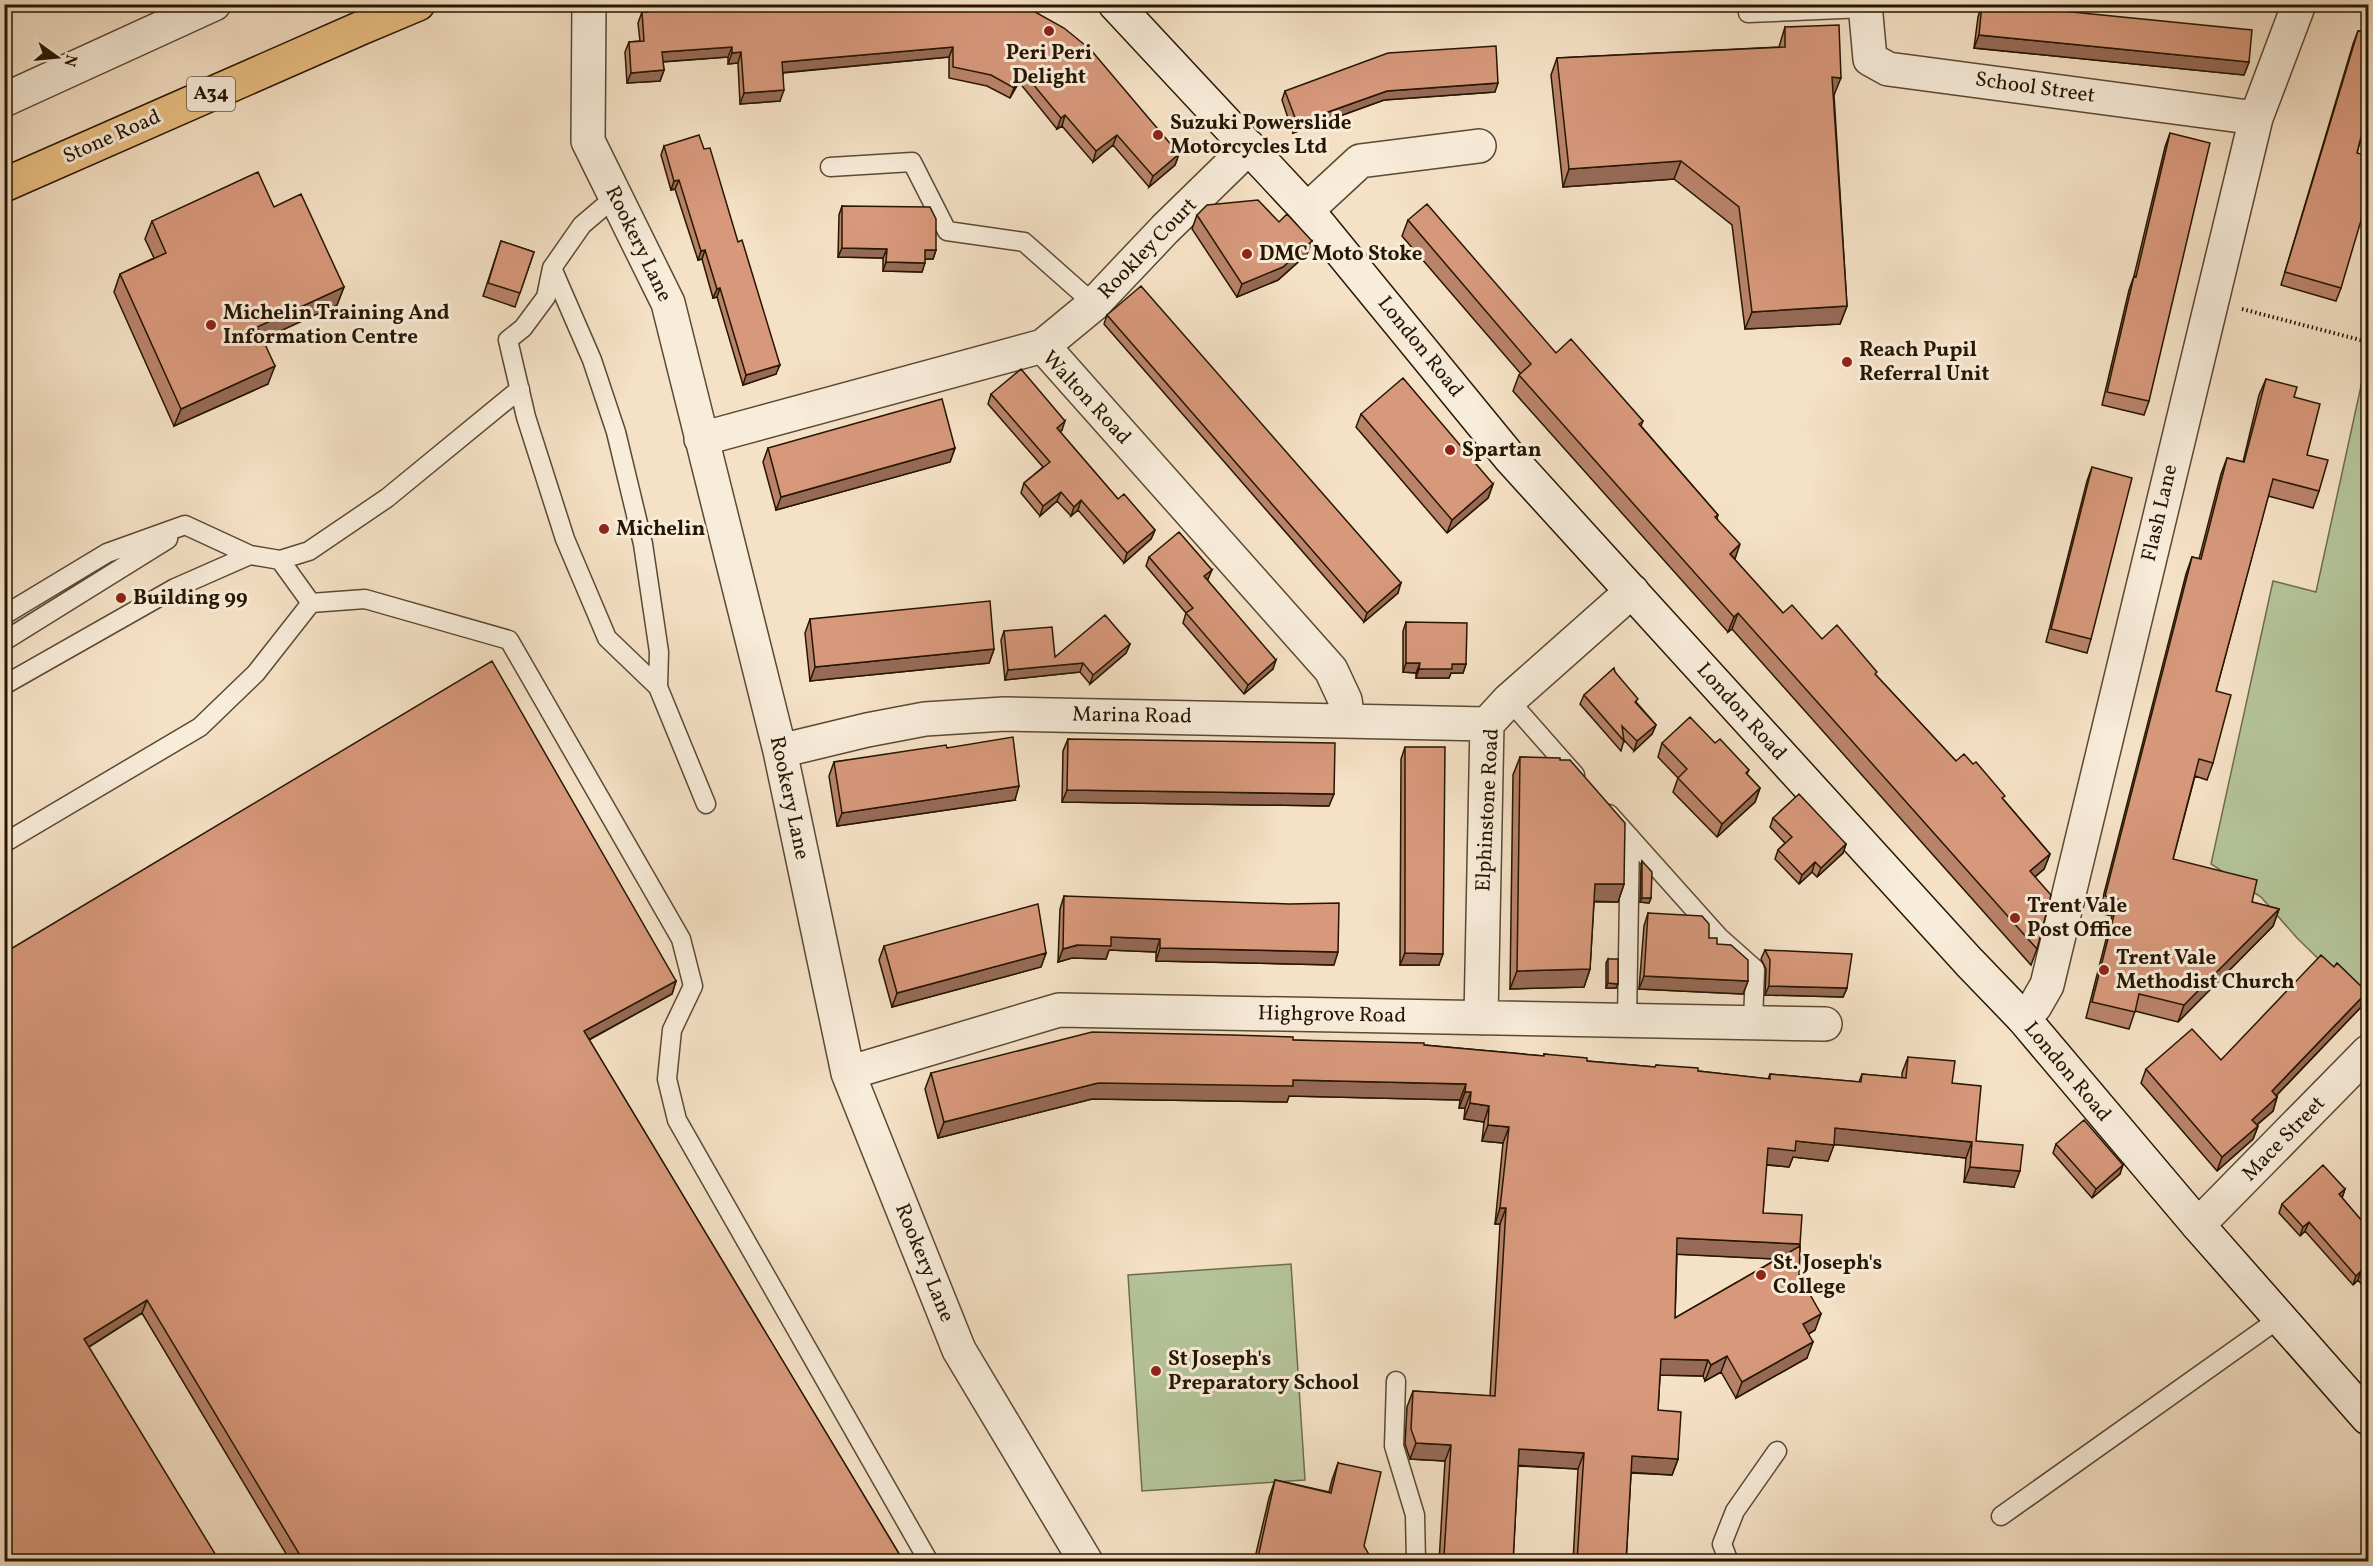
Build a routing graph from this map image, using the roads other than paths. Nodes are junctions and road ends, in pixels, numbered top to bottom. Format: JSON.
{"nodes":[{"id":1,"x":214,"y":4,"type":"edge"},
{"id":2,"x":418,"y":4,"type":"edge"},
{"id":3,"x":589,"y":4,"type":"edge"},
{"id":4,"x":1115,"y":4,"type":"edge"},
{"id":5,"x":2299,"y":4,"type":"edge"},
{"id":6,"x":1865,"y":6,"type":"edge"},
{"id":7,"x":1748,"y":13,"type":"dead end"},
{"id":8,"x":4,"y":99,"type":"edge"},
{"id":9,"x":2256,"y":118,"type":"junction"},
{"id":10,"x":1479,"y":146,"type":"dead end"},
{"id":11,"x":1249,"y":147,"type":"junction"},
{"id":12,"x":830,"y":167,"type":"dead end"},
{"id":13,"x":4,"y":185,"type":"edge"},
{"id":14,"x":615,"y":197,"type":"junction"},
{"id":15,"x":1307,"y":210,"type":"junction"},
{"id":16,"x":552,"y":268,"type":"junction"},
{"id":17,"x":1094,"y":304,"type":"junction"},
{"id":18,"x":1043,"y":346,"type":"junction"},
{"id":19,"x":519,"y":388,"type":"junction"},
{"id":20,"x":701,"y":439,"type":"junction"},
{"id":21,"x":188,"y":526,"type":"junction"},
{"id":22,"x":250,"y":555,"type":"junction"},
{"id":23,"x":279,"y":560,"type":"junction"},
{"id":24,"x":1632,"y":591,"type":"junction"},
{"id":25,"x":311,"y":603,"type":"junction"},
{"id":26,"x":4,"y":615,"type":"edge"},
{"id":27,"x":4,"y":641,"type":"edge"},
{"id":28,"x":4,"y":685,"type":"edge"},
{"id":29,"x":658,"y":687,"type":"junction"},
{"id":30,"x":1498,"y":712,"type":"junction"},
{"id":31,"x":1348,"y":720,"type":"junction"},
{"id":32,"x":780,"y":751,"type":"junction"},
{"id":33,"x":1584,"y":786,"type":"edge"},
{"id":34,"x":1600,"y":803,"type":"edge"},
{"id":35,"x":706,"y":804,"type":"dead end"},
{"id":36,"x":1630,"y":837,"type":"junction"},
{"id":37,"x":4,"y":843,"type":"edge"},
{"id":38,"x":1481,"y":1018,"type":"junction"},
{"id":39,"x":2022,"y":1018,"type":"junction"},
{"id":40,"x":1628,"y":1020,"type":"junction"},
{"id":41,"x":1753,"y":1022,"type":"junction"},
{"id":42,"x":1825,"y":1024,"type":"dead end"},
{"id":43,"x":2368,"y":1052,"type":"edge"},
{"id":44,"x":848,"y":1073,"type":"junction"},
{"id":45,"x":2198,"y":1226,"type":"junction"},
{"id":46,"x":2280,"y":1318,"type":"junction"},
{"id":47,"x":1396,"y":1381,"type":"dead end"},
{"id":48,"x":2368,"y":1418,"type":"edge"},
{"id":49,"x":1777,"y":1451,"type":"dead end"},
{"id":50,"x":2001,"y":1516,"type":"dead end"},
{"id":51,"x":929,"y":1562,"type":"edge"},
{"id":52,"x":1086,"y":1562,"type":"edge"},
{"id":53,"x":1416,"y":1562,"type":"edge"},
{"id":54,"x":1728,"y":1562,"type":"edge"}],
"edges":[{"from":1,"to":8,"type":"street"},
{"from":2,"to":13,"type":"highway","name":"Stone Road","number":"A34"},
{"from":3,"to":14,"type":"street","name":"Rookery Lane"},
{"from":4,"to":11,"type":"street","name":"London Road"},
{"from":5,"to":9,"type":"street","name":"Flash Lane"},
{"from":6,"to":7,"type":"lane"},
{"from":6,"to":9,"type":"street","name":"School Street"},
{"from":9,"to":39,"type":"street","name":"Flash Lane"},
{"from":10,"to":15,"type":"street"},
{"from":11,"to":15,"type":"street","name":"London Road"},
{"from":11,"to":17,"type":"street","name":"Rookley Court"},
{"from":12,"to":17,"type":"lane"},
{"from":14,"to":16,"type":"lane"},
{"from":14,"to":20,"type":"street","name":"Rookery Lane"},
{"from":15,"to":24,"type":"street","name":"London Road"},
{"from":16,"to":19,"type":"lane"},
{"from":16,"to":29,"type":"lane"},
{"from":17,"to":18,"type":"street","name":"Rookley Court"},
{"from":18,"to":20,"type":"street","name":"Walton Road"},
{"from":18,"to":31,"type":"street","name":"Walton Road"},
{"from":19,"to":23,"type":"lane"},
{"from":19,"to":29,"type":"lane"},
{"from":20,"to":32,"type":"street","name":"Rookery Lane"},
{"from":21,"to":22,"type":"lane"},
{"from":21,"to":26,"type":"lane"},
{"from":21,"to":27,"type":"lane"},
{"from":22,"to":23,"type":"lane"},
{"from":22,"to":28,"type":"lane"},
{"from":23,"to":25,"type":"lane"},
{"from":24,"to":30,"type":"street","name":"Elphinstone Road"},
{"from":24,"to":39,"type":"street","name":"London Road"},
{"from":25,"to":37,"type":"lane"},
{"from":25,"to":51,"type":"lane"},
{"from":29,"to":35,"type":"lane"},
{"from":30,"to":31,"type":"street","name":"Marina Road"},
{"from":30,"to":33,"type":"lane"},
{"from":30,"to":38,"type":"street","name":"Elphinstone Road"},
{"from":31,"to":32,"type":"street","name":"Marina Road"},
{"from":32,"to":44,"type":"street","name":"Rookery Lane"},
{"from":34,"to":36,"type":"lane"},
{"from":36,"to":40,"type":"lane"},
{"from":36,"to":41,"type":"lane"},
{"from":38,"to":40,"type":"street","name":"Highgrove Road"},
{"from":38,"to":44,"type":"street","name":"Highgrove Road"},
{"from":39,"to":45,"type":"street","name":"London Road"},
{"from":40,"to":41,"type":"street","name":"Highgrove Road"},
{"from":41,"to":42,"type":"street","name":"Highgrove Road"},
{"from":43,"to":45,"type":"street","name":"Mace Street"},
{"from":44,"to":52,"type":"street","name":"Rookery Lane"},
{"from":45,"to":46,"type":"street","name":"London Road"},
{"from":46,"to":48,"type":"street","name":"London Road"},
{"from":46,"to":50,"type":"lane"},
{"from":47,"to":53,"type":"lane"},
{"from":49,"to":54,"type":"lane"}]}
